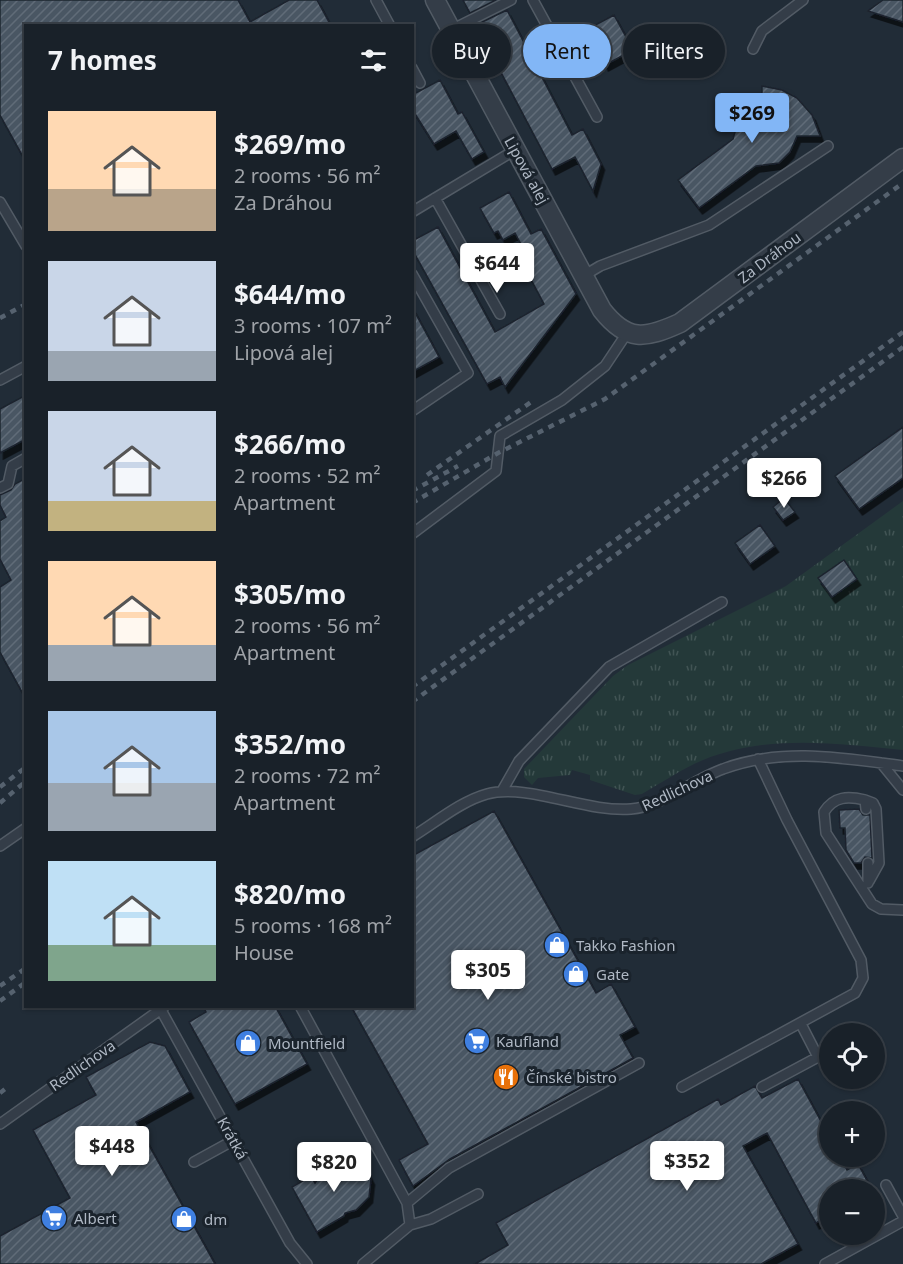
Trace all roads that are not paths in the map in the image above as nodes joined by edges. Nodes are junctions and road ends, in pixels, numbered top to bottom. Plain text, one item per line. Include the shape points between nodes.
1 (376, 0) edge
2 (435, 0) edge
3 (510, 0) edge
4 (533, 0) edge
5 (803, 0) edge
6 (389, 24) edge
7 (448, 24) edge
8 (463, 24) edge
9 (753, 50) dead end
10 (414, 72) edge
11 (477, 78) edge
12 (420, 83) dead end
13 (597, 117) dead end
14 (828, 147) dead end
15 (515, 150) junction
16 (903, 158) edge
17 (435, 198) junction
18 (0, 202) edge
19 (414, 211) edge
20 (24, 243) edge
21 (585, 275) junction
22 (414, 279) edge
23 (500, 314) dead end
24 (627, 333) junction
25 (24, 367) edge
26 (0, 380) edge
27 (414, 410) edge
28 (24, 459) edge
29 (0, 488) edge
30 (414, 532) edge
31 (722, 602) dead end
32 (758, 759) junction
33 (881, 763) junction
34 (903, 766) edge
35 (903, 790) edge
36 (502, 791) junction
37 (24, 829) edge
38 (414, 836) edge
39 (0, 846) edge
40 (868, 863) dead end
41 (869, 880) junction
42 (864, 893) junction
43 (903, 910) edge
44 (163, 1008) edge
45 (301, 1008) edge
46 (801, 1024) junction
47 (639, 1063) dead end
48 (682, 1087) dead end
49 (762, 1087) dead end
50 (0, 1125) edge
51 (234, 1140) junction
52 (194, 1162) dead end
53 (886, 1185) dead end
54 (478, 1194) dead end
55 (407, 1203) junction
56 (903, 1216) edge
57 (903, 1221) edge
58 (411, 1225) junction
59 (307, 1264) edge
60 (363, 1264) edge
61 (825, 1264) edge

1 - 6 lane
2 - 7 street, Lipová alej
3 - 8 lane
4 - 13 lane
5 - 9 lane via 762,31
10 - 12 lane
11 - 15 street, Lipová alej
14 - 21 lane via 709,225
15 - 17 lane
15 - 21 street, Lipová alej
16 - 24 street, Za Dráhou via 680,323 647,335
17 - 19 lane
17 - 23 lane
18 - 20 lane
21 - 24 street, Lipová alej via 602,310
22 - 27 lane via 468,373
24 - 30 lane via 605,366 562,400 500,436 496,471
25 - 26 lane
28 - 29 lane via 12,466 8,484
31 - 36 lane via 609,666 519,761
32 - 33 lane, Redlichova via 813,756
32 - 36 lane, Redlichova via 722,769 633,809
32 - 46 lane via 863,969 855,993
33 - 34 lane, Redlichova
33 - 35 lane
36 - 38 lane, Redlichova via 476,798
37 - 39 lane
40 - 41 lane
41 - 42 lane
41 - 42 lane via 879,863 876,809 873,803 849,797 836,800 824,812 826,833
42 - 43 lane via 876,907
44 - 50 lane, Redlichova
44 - 51 lane, Krátká
45 - 55 lane
46 - 48 lane
46 - 49 lane via 818,1057
47 - 55 lane via 449,1168
51 - 52 lane
51 - 59 lane, Krátká via 290,1243
53 - 56 lane
54 - 58 lane
55 - 58 lane
57 - 61 lane
58 - 60 lane

